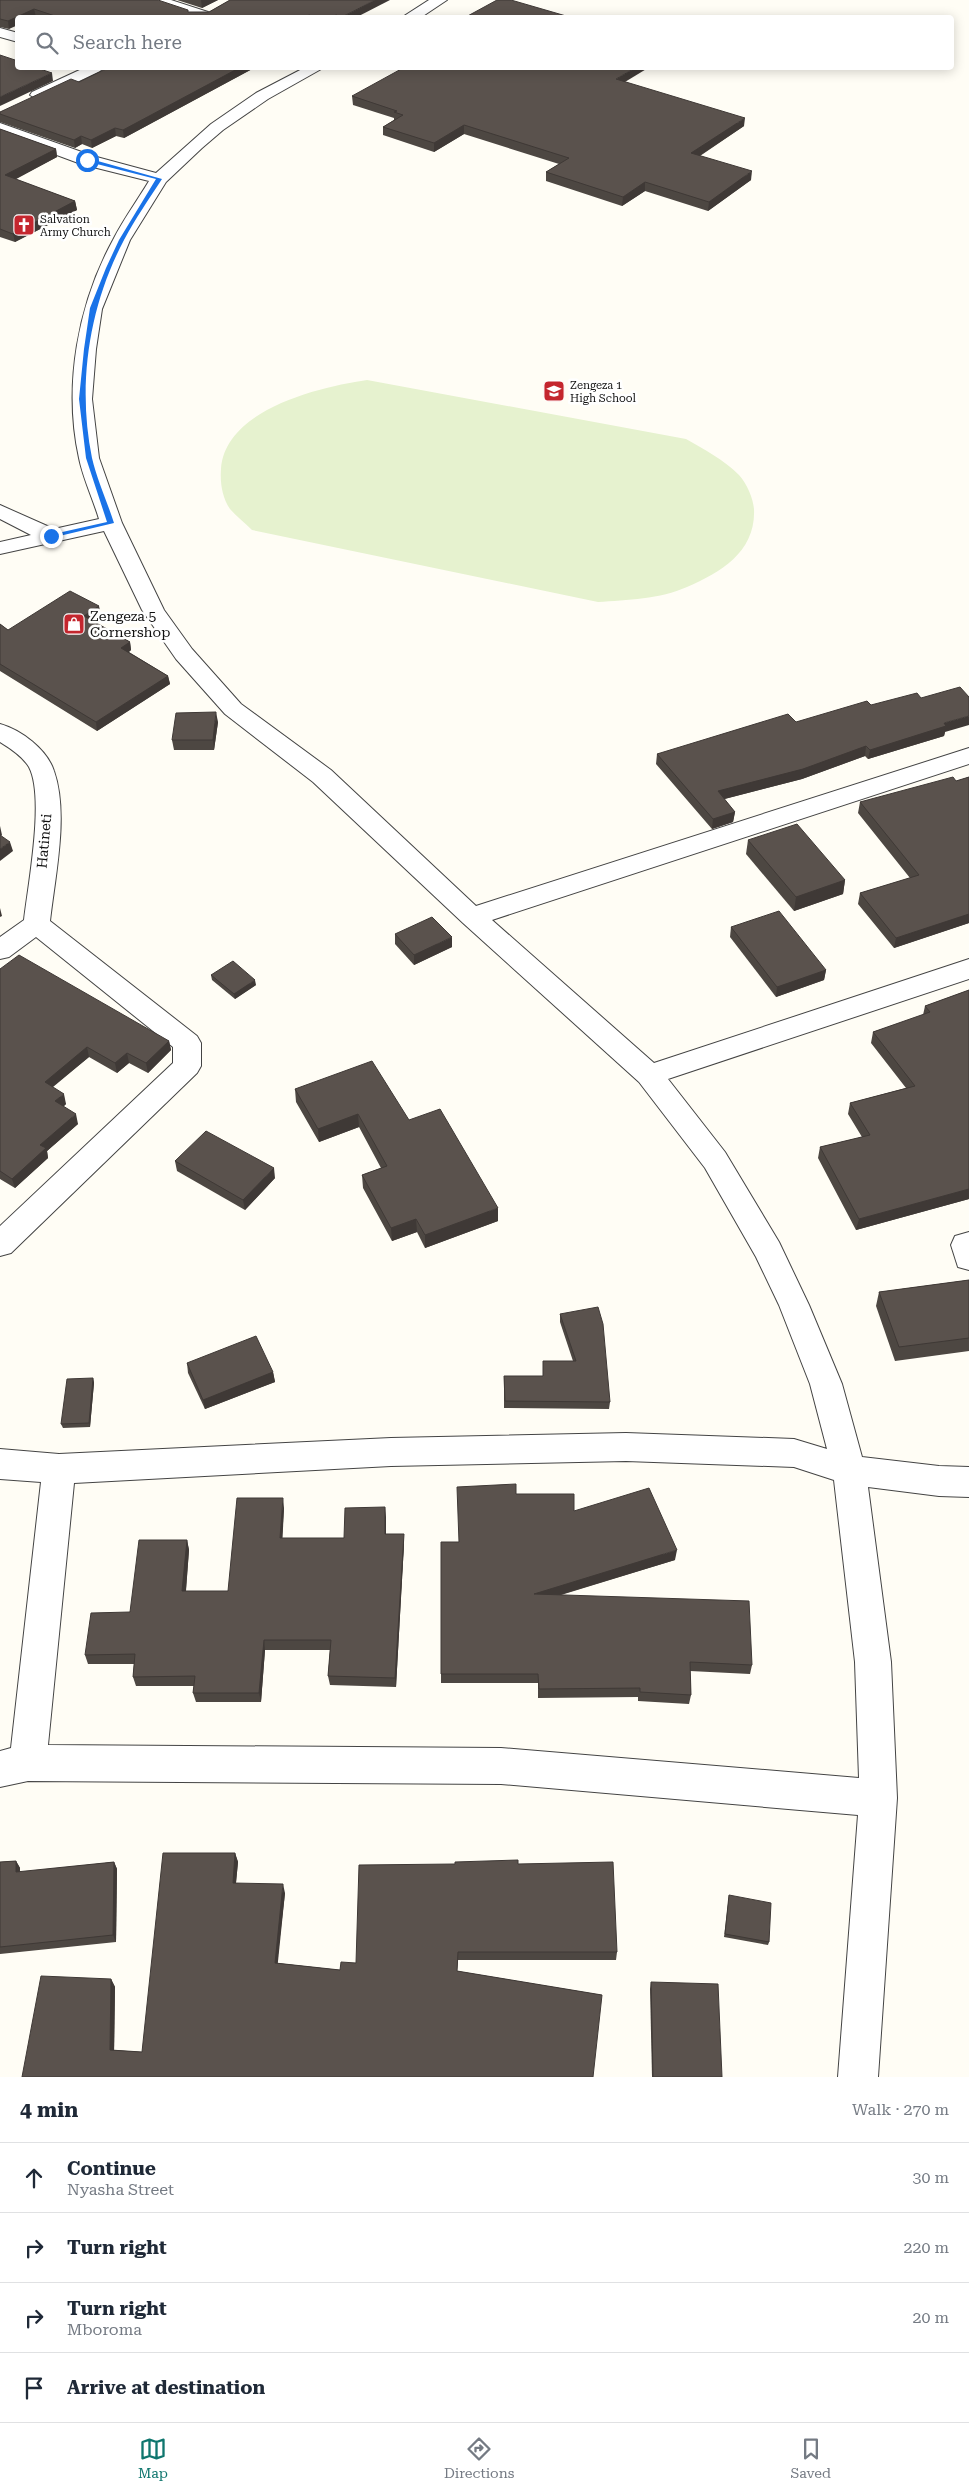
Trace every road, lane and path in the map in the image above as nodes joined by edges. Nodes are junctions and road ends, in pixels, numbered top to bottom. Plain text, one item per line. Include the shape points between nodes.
1 (156, 0) edge
2 (440, 0) edge
3 (218, 7) edge
4 (197, 15) edge
5 (202, 15) edge
6 (413, 15) edge
7 (0, 32) edge
8 (15, 37) edge
9 (91, 70) edge
10 (311, 70) edge
11 (26, 101) edge
12 (0, 128) edge
13 (159, 179) junction
14 (0, 511) edge
15 (110, 523) junction
16 (51, 536) junction
17 (0, 548) edge
18 (0, 732) edge
19 (969, 756) edge
20 (472, 917) junction
21 (37, 924) junction
22 (0, 950) edge
23 (969, 969) edge
24 (649, 1075) junction
25 (0, 1244) edge
26 (969, 1244) edge
27 (969, 1258) edge
28 (0, 1464) edge
29 (59, 1469) junction
30 (849, 1470) junction
31 (969, 1482) edge
32 (14, 1766) edge
33 (878, 1798) junction
34 (858, 2077) edge

1 - 4 street
2 - 6 street
3 - 5 street
7 - 8 street
9 - 11 street
10 - 13 street via 262,96 217,127
12 - 13 street via 87,160
13 - 15 street via 121,240 93,308 86,349 82,399 89,458
14 - 16 street
15 - 16 street
15 - 20 street via 154,610 184,654 233,709 322,776
16 - 17 street
18 - 21 street, Hatineti via 17,740 41,769 48,806
19 - 20 street
20 - 24 street
21 - 22 street
21 - 25 street via 187,1043 187,1066
23 - 24 street
24 - 30 street via 715,1160 768,1252 826,1384
26 - 27 street via 966,1245
28 - 29 street
29 - 30 street via 391,1452 626,1447 794,1453
29 - 32 street
30 - 31 street via 939,1482
30 - 33 street via 873,1662
32 - 33 street via 501,1766
33 - 34 street

